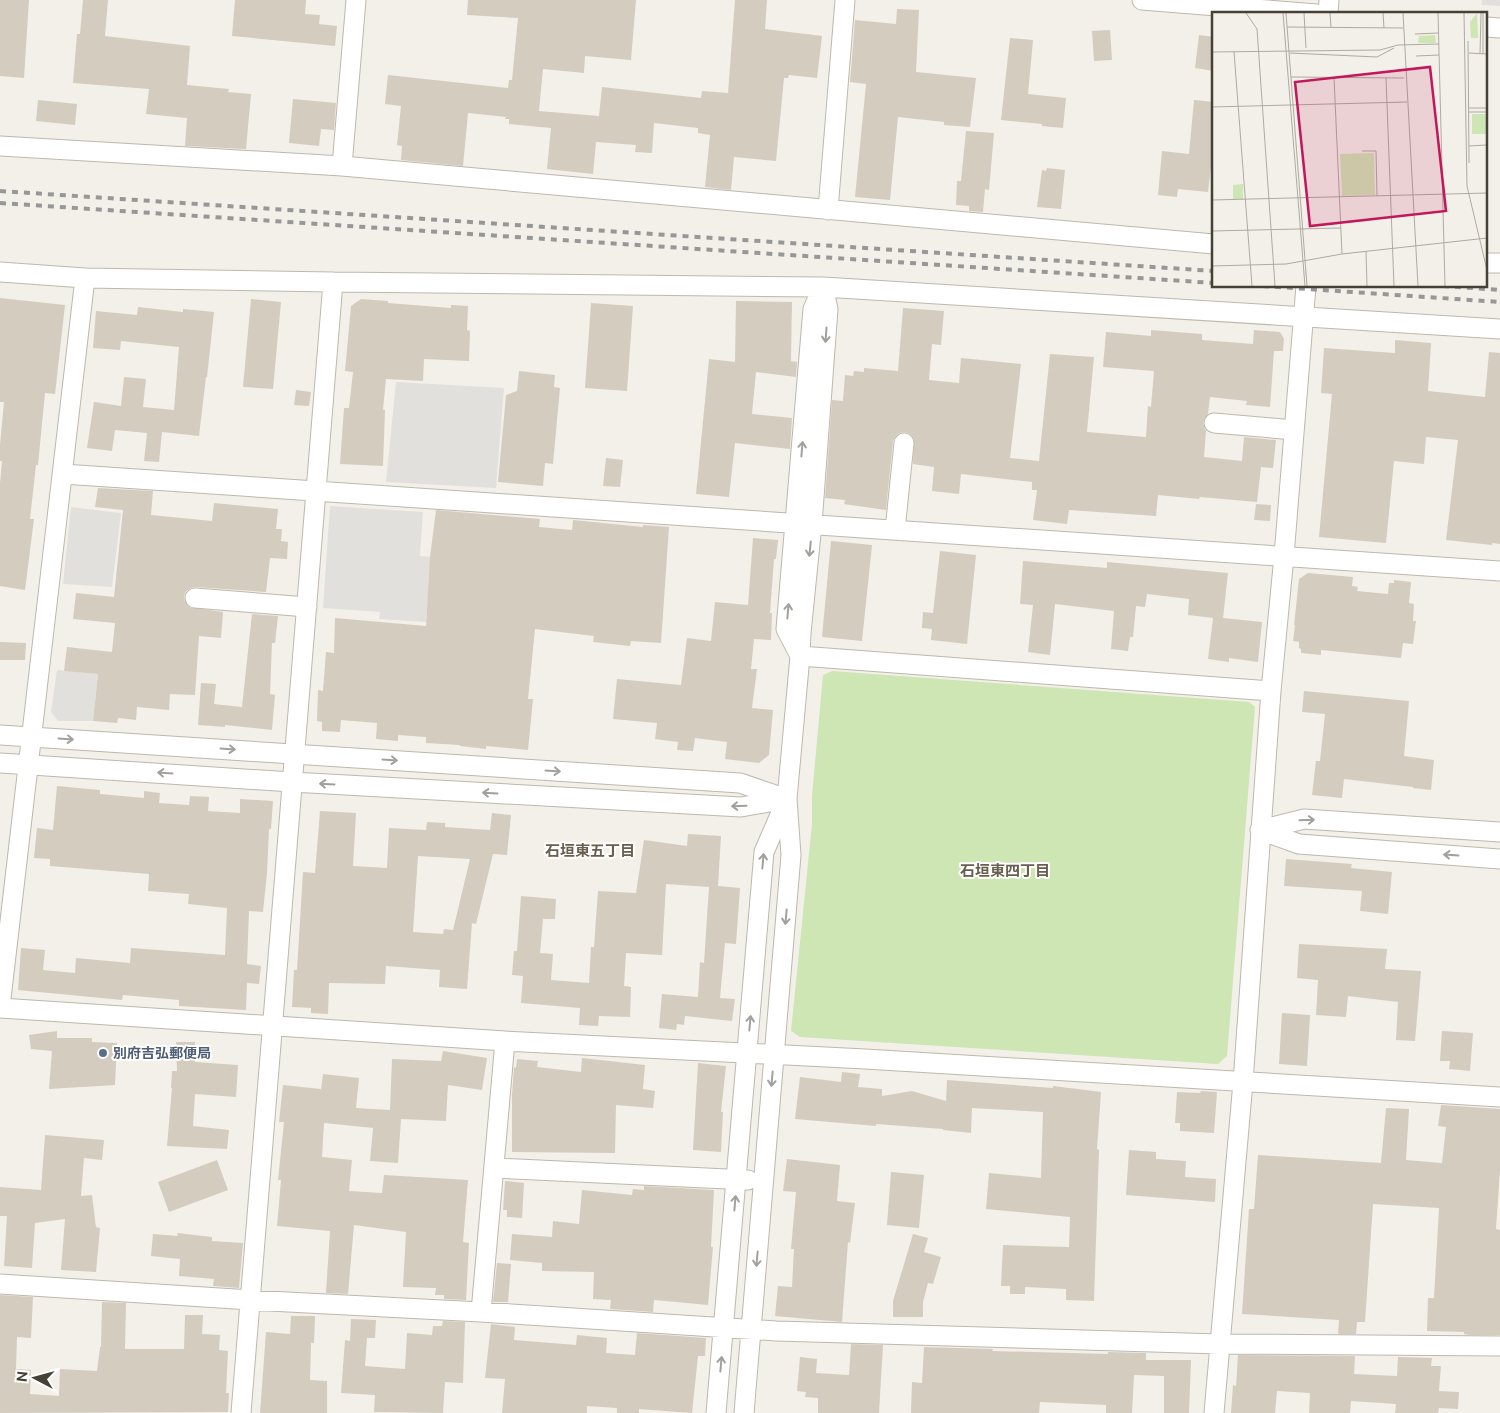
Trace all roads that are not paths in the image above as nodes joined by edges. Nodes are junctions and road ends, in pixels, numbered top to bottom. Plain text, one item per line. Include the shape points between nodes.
1 (356, 0) edge
2 (845, 0) edge
3 (1142, 0) edge
4 (1292, 12) edge
5 (0, 146) edge
6 (342, 166) junction
7 (828, 210) junction
8 (1212, 244) edge
9 (0, 272) edge
10 (84, 278) junction
11 (333, 282) junction
12 (823, 286) junction
13 (1306, 288) edge
14 (1303, 315) junction
15 (1500, 328) edge
16 (1214, 423) dead end
17 (1294, 430) junction
18 (904, 443) dead end
19 (63, 474) junction
20 (316, 492) junction
21 (804, 524) junction
22 (895, 530) junction
23 (1284, 556) junction
24 (1500, 571) edge
25 (195, 598) dead end
26 (307, 607) junction
27 (800, 656) junction
28 (1271, 691) junction
29 (0, 735) edge
30 (32, 737) junction
31 (295, 754) junction
32 (0, 763) edge
33 (29, 765) junction
34 (292, 782) junction
35 (787, 799) junction
36 (1260, 830) junction
37 (1500, 832) edge
38 (1500, 859) edge
39 (0, 1008) edge
40 (273, 1026) junction
41 (505, 1041) junction
42 (747, 1054) junction
43 (774, 1055) junction
44 (1243, 1082) junction
45 (1500, 1097) edge
46 (495, 1168) junction
47 (737, 1180) junction
48 (763, 1181) junction
49 (0, 1284) edge
50 (251, 1300) junction
51 (482, 1312) junction
52 (724, 1328) junction
53 (750, 1330) junction
54 (1220, 1344) junction
55 (1500, 1346) edge
56 (241, 1413) edge
57 (716, 1413) edge
58 (744, 1413) edge
59 (1214, 1413) edge

1 - 6 street
2 - 7 street
3 - 4 street
5 - 6 street
6 - 7 street
7 - 8 street
9 - 10 street
10 - 11 street
10 - 19 street
11 - 12 street
11 - 20 street
12 - 14 street
12 - 21 street via 828,310
13 - 14 street
14 - 15 street
14 - 17 street
16 - 17 street
17 - 23 street
18 - 22 street
19 - 20 street
19 - 30 street
20 - 21 street
20 - 26 street
21 - 22 street
21 - 27 street
22 - 23 street
23 - 24 street
23 - 28 street
25 - 26 street
26 - 31 street
27 - 28 street
27 - 35 street
28 - 36 street
29 - 30 street
30 -> 31 street
30 - 33 street
31 - 34 street
31 -> 35 street via 740,783
32 - 33 street
34 -> 33 street
33 - 39 street
35 -> 34 street via 741,808
34 - 40 street
42 -> 35 street via 764,852
35 -> 43 street via 791,855
36 -> 37 street via 1304,819
38 -> 36 street via 1299,844
36 - 44 street
39 - 40 street
40 - 41 street
40 - 50 street
41 - 42 street
41 - 46 street
42 - 43 street
42 - 47 street
43 - 44 street
43 -> 48 street
44 - 45 street
44 - 54 street
46 - 47 street
46 - 51 street
47 - 48 street
52 -> 47 street
48 -> 53 street
49 - 50 street
50 - 51 street
50 - 56 street
51 - 52 street
52 - 53 street
57 -> 52 street
53 - 54 street
53 - 58 street
54 - 55 street
54 - 59 street

